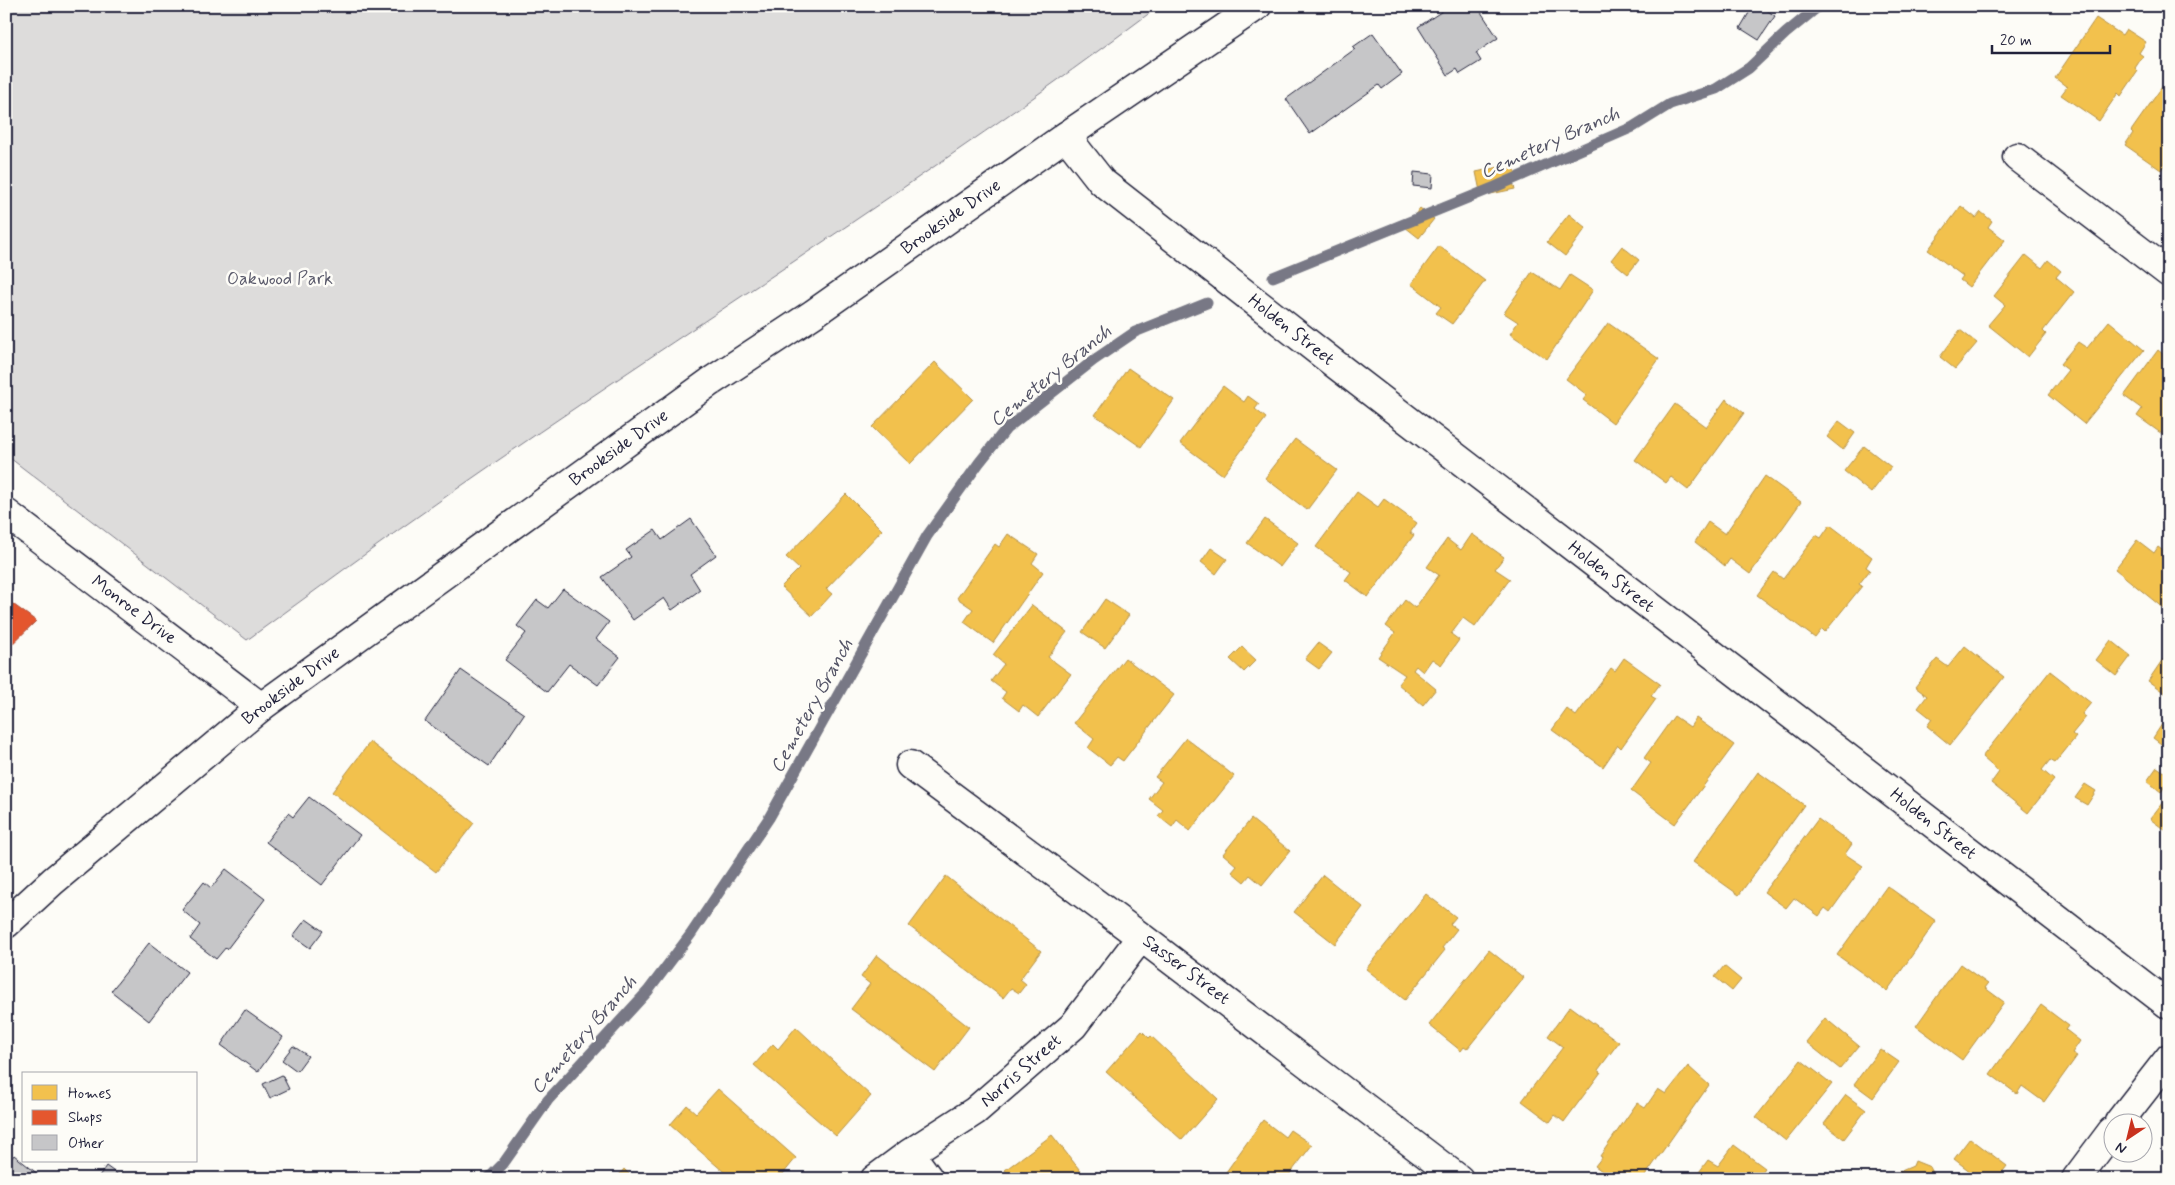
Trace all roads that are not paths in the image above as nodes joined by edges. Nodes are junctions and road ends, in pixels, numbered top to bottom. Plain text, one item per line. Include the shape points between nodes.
1 (1257, 6) edge
2 (1066, 136) junction
3 (2018, 157) dead end
4 (2169, 273) edge
5 (6, 513) edge
6 (261, 707) junction
7 (910, 765) dead end
8 (6, 924) edge
9 (1141, 936) junction
10 (2169, 1005) edge
11 (2169, 1058) edge
12 (2127, 1112) edge
13 (2102, 1144) edge
14 (910, 1153) junction
15 (875, 1179) edge
16 (929, 1179) edge
17 (1459, 1179) edge
18 (2076, 1179) edge

1 - 2 street, Brookside Drive
2 - 6 street, Brookside Drive via 813,314 710,382
2 - 10 street, Holden Street via 1102,182
3 - 4 street
5 - 6 street, Monroe Drive
6 - 8 street, Brookside Drive
7 - 9 street, Sasser Street
9 - 14 street, Norris Street via 1073,1026 975,1111
9 - 17 street, Sasser Street
11 - 12 street
13 - 18 street
14 - 15 street, Norris Street
14 - 16 street

